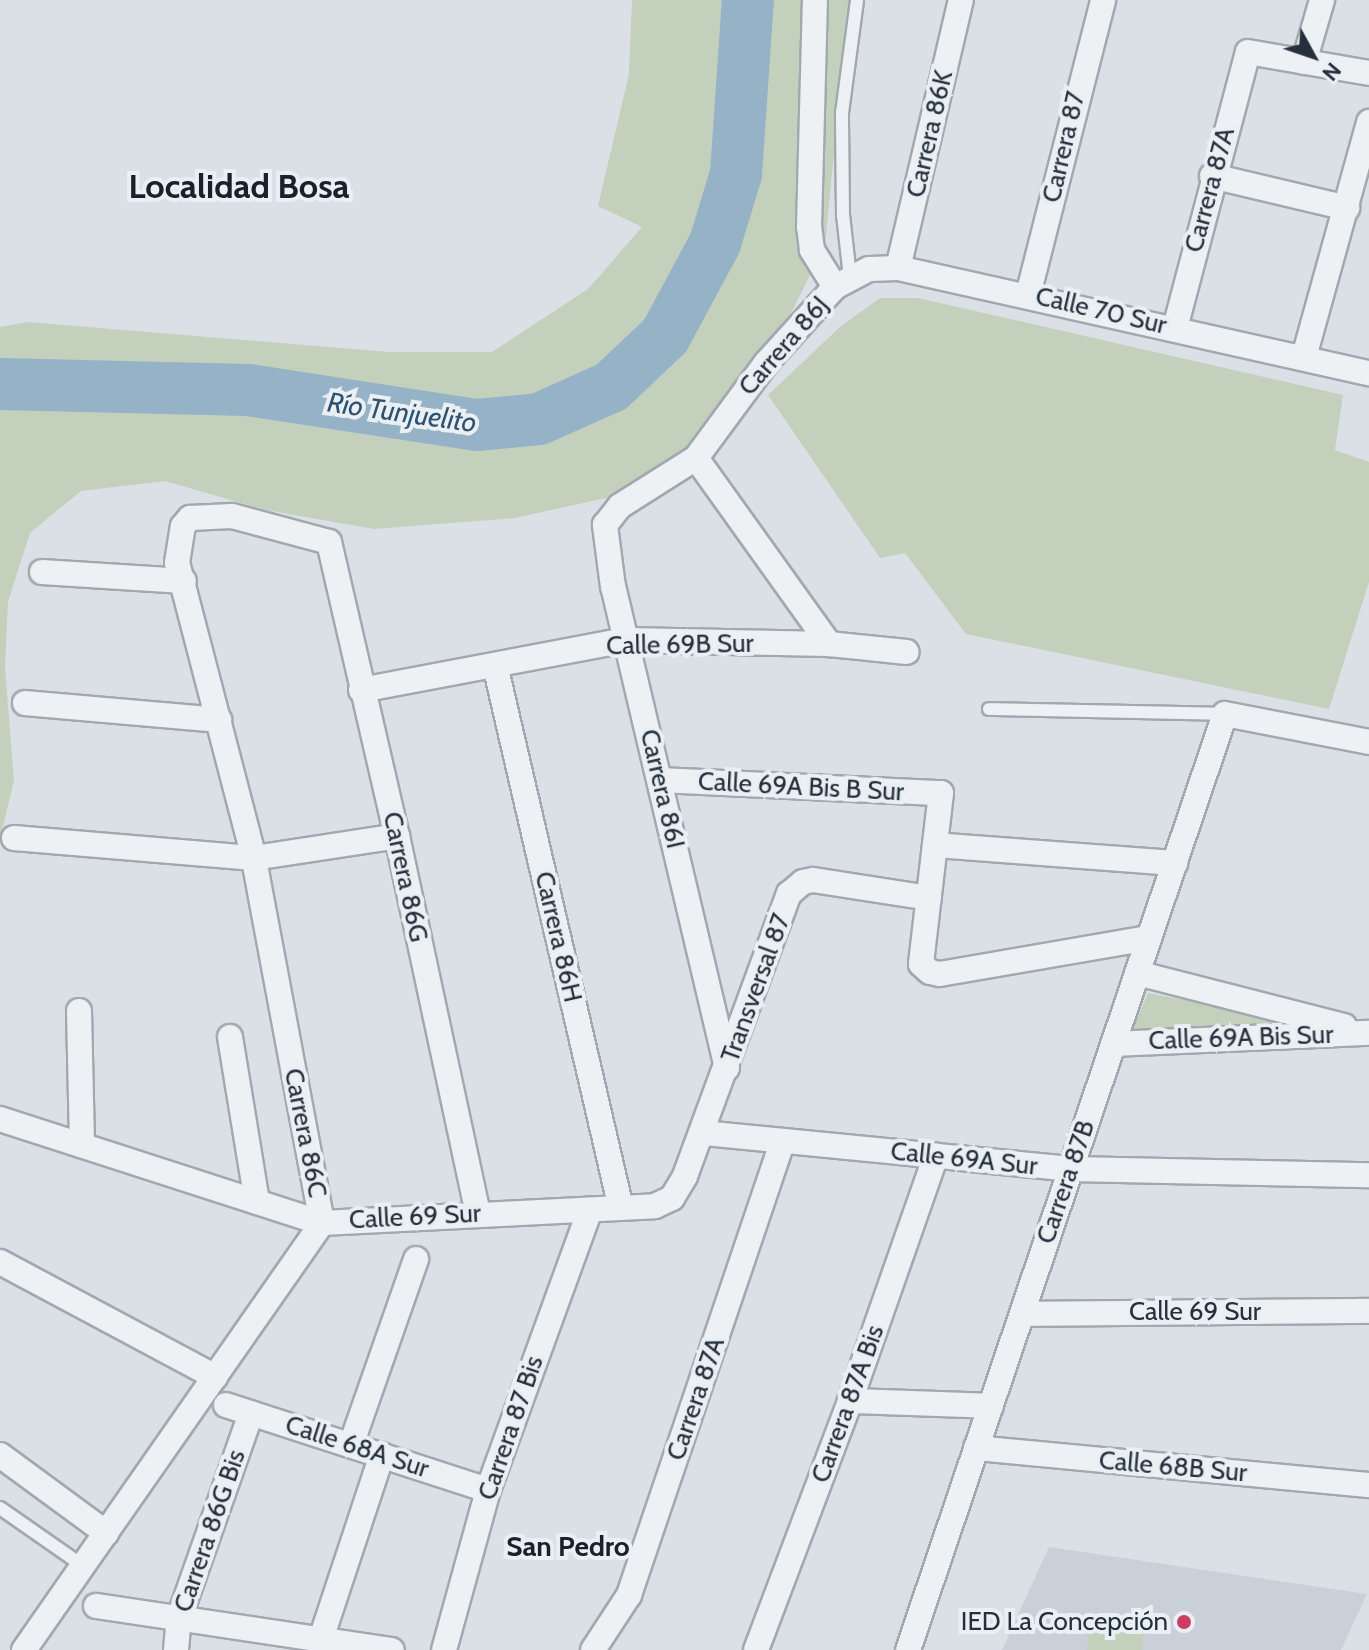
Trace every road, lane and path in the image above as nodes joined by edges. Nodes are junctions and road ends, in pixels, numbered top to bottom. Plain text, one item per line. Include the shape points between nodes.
1 (815, 0) edge
2 (857, 0) edge
3 (961, 0) edge
4 (1103, 0) edge
5 (1322, 0) edge
6 (1304, 62) junction
7 (1369, 73) edge
8 (1369, 122) edge
9 (1212, 176) junction
10 (1362, 179) edge
11 (1347, 208) junction
12 (898, 268) junction
13 (842, 282) junction
14 (1028, 295) junction
15 (1175, 328) junction
16 (1304, 357) junction
17 (1369, 373) edge
18 (696, 458) junction
19 (614, 513) joint
20 (329, 542) joint
21 (42, 572) dead end
22 (184, 581) junction
23 (626, 640) junction
24 (829, 644) junction
25 (907, 652) dead end
26 (495, 665) junction
27 (361, 690) junction
28 (25, 703) dead end
29 (989, 709) dead end
30 (1225, 714) junction
31 (219, 720) junction
32 (1369, 742) edge
33 (661, 780) junction
34 (397, 836) junction
35 (14, 838) dead end
36 (935, 845) junction
37 (254, 858) junction
38 (1175, 863) junction
39 (929, 898) junction
40 (1149, 938) junction
41 (1137, 973) junction
42 (79, 1011) dead end
43 (1369, 1032) edge
44 (230, 1037) dead end
45 (1113, 1044) junction
46 (727, 1068) junction
47 (0, 1119) edge
48 (704, 1133) junction
49 (783, 1141) junction
50 (82, 1145) junction
51 (936, 1156) junction
52 (1071, 1169) junction
53 (1369, 1175) edge
54 (257, 1202) junction
55 (655, 1206) joint
56 (621, 1208) junction
57 (590, 1210) junction
58 (478, 1213) junction
59 (322, 1223) junction
60 (416, 1259) dead end
61 (0, 1262) edge
62 (1369, 1311) edge
63 (1022, 1314) junction
64 (215, 1377) junction
65 (850, 1401) junction
66 (226, 1405) dead end
67 (991, 1406) junction
68 (251, 1413) junction
69 (351, 1445) junction
70 (976, 1448) junction
71 (0, 1455) edge
72 (382, 1455) junction
73 (1369, 1485) edge
74 (488, 1490) junction
75 (0, 1508) edge
76 (106, 1533) junction
77 (83, 1566) junction
78 (96, 1606) dead end
79 (179, 1618) junction
80 (310, 1642) edge
81 (24, 1650) edge
82 (176, 1650) edge
83 (392, 1650) edge
84 (444, 1650) edge
85 (593, 1650) edge
86 (756, 1650) edge
87 (908, 1650) edge

1 - 13 street, Carrera 86J via 809,227 812,250
2 - 13 lane via 842,113
3 - 12 street, Carrera 86K
4 - 14 street, Carrera 87
5 - 6 street
6 - 7 street
6 - 9 street, Carrera 87A via 1248,52
8 - 10 street
9 - 11 street
9 - 15 street, Carrera 87A
10 - 11 street
11 - 16 street
12 - 13 street, Calle 70 Sur via 869,269
12 - 14 street, Calle 70 Sur
13 - 18 street, Carrera 86J via 766,363
14 - 15 street, Calle 70 Sur
15 - 16 street, Calle 70 Sur
16 - 17 street, Calle 70 Sur
18 - 19 street, Carrera 86J
18 - 24 street
19 - 23 street, Carrera 86I via 605,525 604,540
20 - 22 street, Carrera 86C via 232,516 190,518 178,546
20 - 27 street, Carrera 86G
21 - 22 street
22 - 31 street, Carrera 86C
23 - 24 street, Calle 69B Sur
23 - 26 street, Calle 69B Sur
23 - 33 street, Carrera 86I
24 - 25 street, Calle 69B Sur
26 - 27 street, Calle 69B Sur
26 - 56 street, Carrera 86H
27 - 34 street, Carrera 86G
28 - 31 street
29 - 30 lane
30 - 32 street
30 - 38 street, Carrera 87B
31 - 37 street, Carrera 86C
33 - 36 street, Calle 69A Bis B Sur via 941,793
33 - 46 street, Carrera 86I
34 - 37 street
34 - 58 street, Carrera 86G
35 - 37 street
36 - 38 street
36 - 39 street
37 - 59 street, Carrera 86C
38 - 40 street, Carrera 87B
39 - 40 street via 921,964 940,974
39 - 46 street, Transversal 87 via 803,882 789,894
40 - 41 street, Carrera 87B
41 - 43 street, Calle 69A Bis Sur
41 - 45 street, Carrera 87B
42 - 50 street
43 - 45 street, Calle 69A Bis Sur
44 - 54 street
45 - 52 street, Carrera 87B
46 - 48 street, Transversal 87
47 - 50 street, Calle 69 Sur
48 - 49 street, Calle 69A Sur
48 - 55 street, Transversal 87 via 672,1198
49 - 51 street, Calle 69A Sur
49 - 85 street, Carrera 87A via 629,1595
50 - 54 street, Calle 69 Sur
51 - 52 street, Calle 69A Sur
51 - 65 street, Carrera 87A Bis
52 - 53 street, Calle 69A Sur
52 - 63 street, Carrera 87B
54 - 59 street, Calle 69 Sur
55 - 56 street, Calle 69 Sur
56 - 57 street, Calle 69 Sur
57 - 58 street, Calle 69 Sur
57 - 74 street, Carrera 87 Bis
58 - 59 street, Calle 69 Sur
59 - 64 street, Carrera 86C
60 - 69 street
61 - 64 street
62 - 63 street, Calle 69 Sur
63 - 67 street, Carrera 87B
64 - 76 street, Carrera 86C
65 - 67 street
65 - 86 street, Carrera 87A Bis
66 - 68 street, Calle 68A Sur
67 - 70 street, Carrera 87B
68 - 69 street, Calle 68A Sur
68 - 79 street, Carrera 86G Bis
69 - 72 street, Calle 68A Sur
70 - 73 street, Calle 68B Sur
70 - 87 street, Carrera 87B
71 - 76 street
72 - 74 street, Calle 68A Sur
72 - 80 street
74 - 84 street, Carrera 87 Bis
75 - 77 lane
76 - 77 street, Carrera 86C
77 - 81 street, Carrera 86C
78 - 79 street
79 - 80 street
79 - 82 street, Carrera 86G Bis
80 - 83 street

